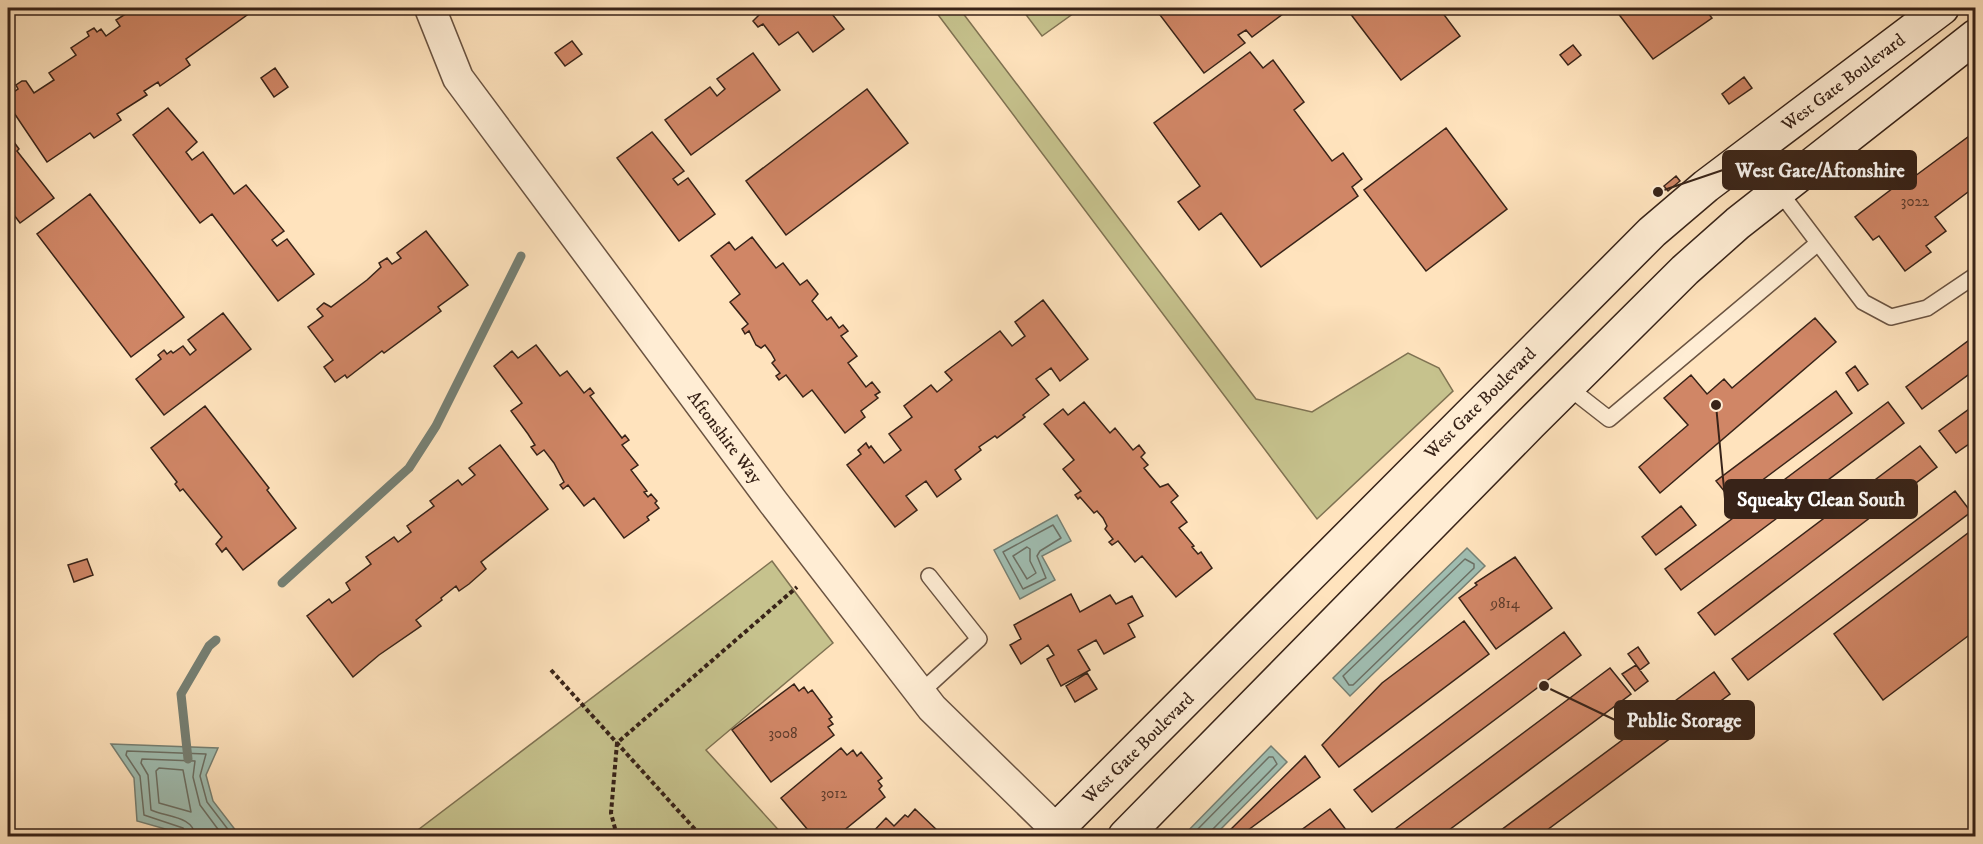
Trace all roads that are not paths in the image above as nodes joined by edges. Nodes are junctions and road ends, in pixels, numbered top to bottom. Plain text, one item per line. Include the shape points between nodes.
1 (430, 8) edge
2 (1942, 8) edge
3 (1976, 36) edge
4 (1779, 191) junction
5 (1818, 243) junction
6 (1976, 275) edge
7 (1568, 387) junction
8 (1492, 391) junction
9 (1530, 424) junction
10 (929, 576) dead end
11 (920, 693) junction
12 (1056, 835) edge
13 (1125, 837) edge

1 - 11 street, Aftonshire Way via 458,78
2 - 8 main road, West Gate Boulevard via 1706,186 1652,232
3 - 4 main road
4 - 5 lane
4 - 7 main road via 1685,270
5 - 6 lane via 1863,302 1891,317 1927,308
5 - 7 lane via 1609,419
7 - 9 main road
8 - 9 main road
8 - 12 main road, West Gate Boulevard
9 - 13 main road
10 - 11 lane via 979,639
11 - 12 street, Aftonshire Way

